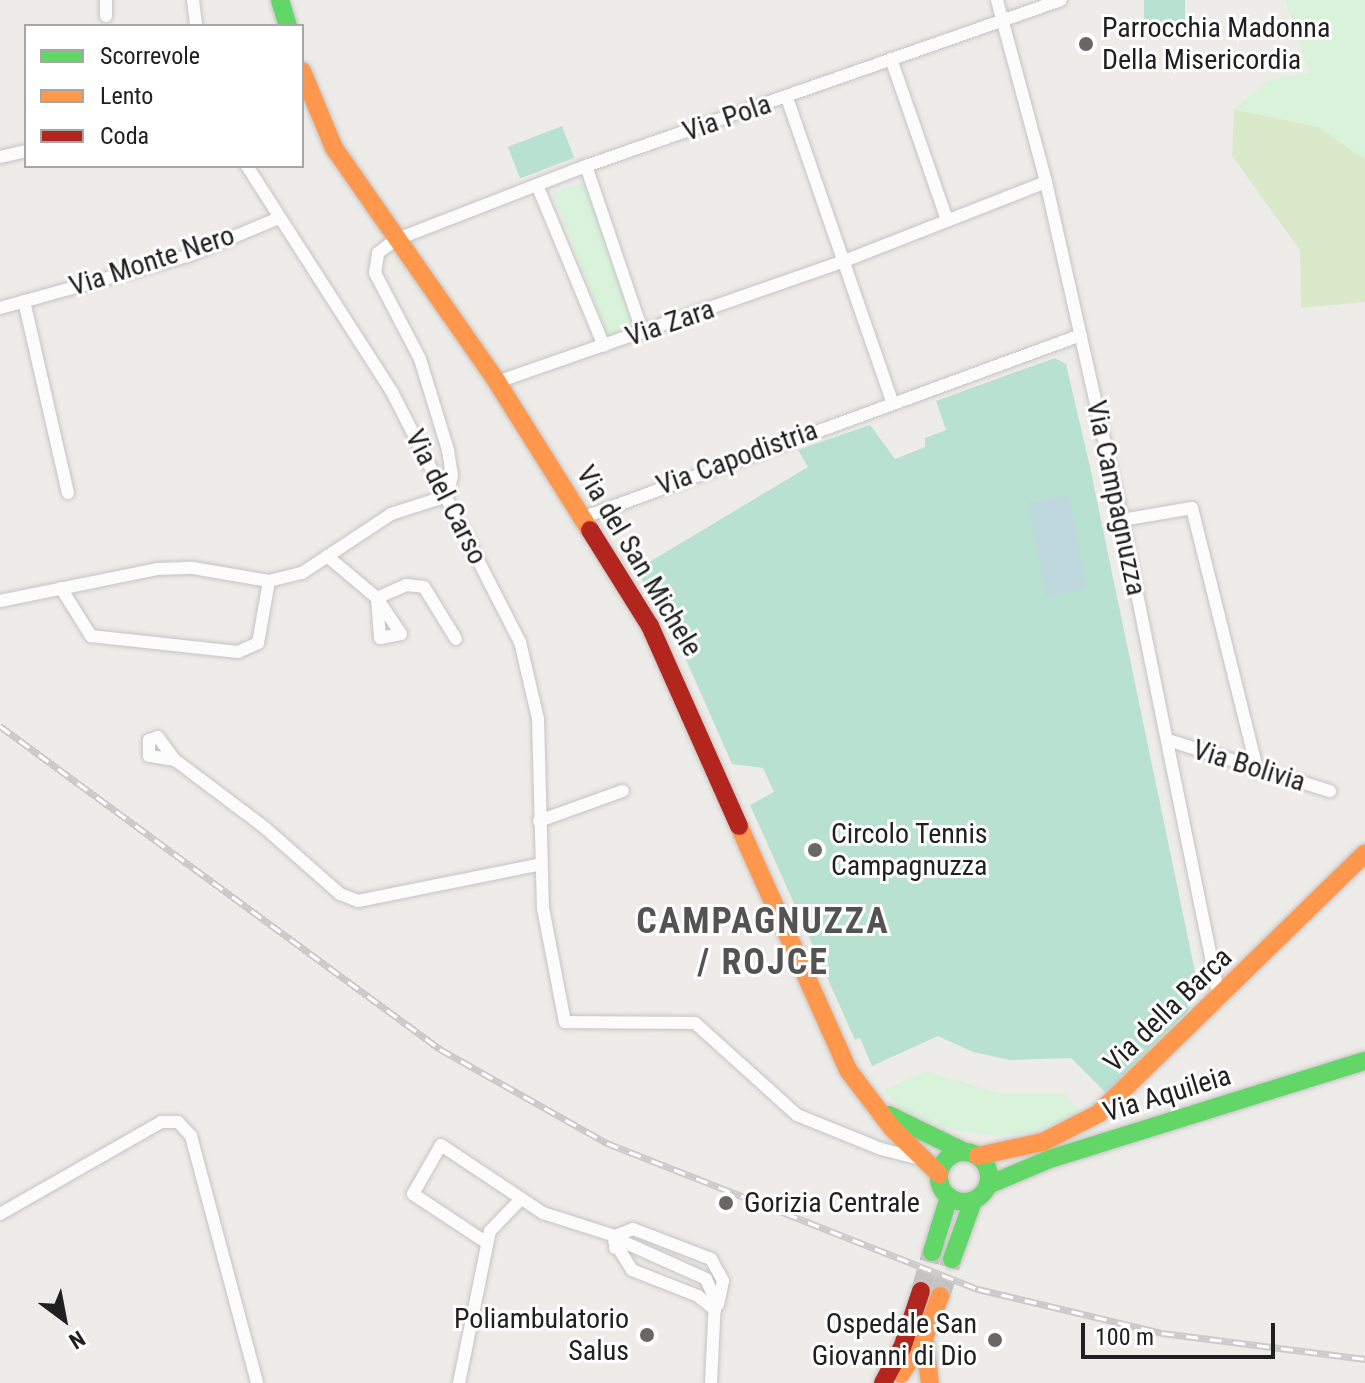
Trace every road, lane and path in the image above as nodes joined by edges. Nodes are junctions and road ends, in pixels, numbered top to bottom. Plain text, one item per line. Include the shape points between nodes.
1 (106, 0) edge
2 (193, 0) edge
3 (280, 0) edge
4 (997, 0) edge
5 (1061, 0) edge
6 (106, 16) dead end
7 (1002, 18) junction
8 (196, 24) edge
9 (287, 24) edge
10 (891, 59) junction
11 (304, 76) edge
12 (787, 98) junction
13 (24, 151) edge
14 (0, 157) edge
15 (586, 166) junction
16 (248, 168) edge
17 (1046, 182) junction
18 (537, 185) junction
19 (279, 218) junction
20 (947, 220) junction
21 (395, 240) junction
22 (842, 262) junction
23 (24, 301) junction
24 (0, 308) edge
25 (643, 333) junction
26 (1081, 335) junction
27 (604, 346) junction
28 (497, 382) junction
29 (892, 402) junction
30 (68, 493) dead end
31 (447, 496) junction
32 (582, 518) junction
33 (1122, 520) junction
34 (327, 556) junction
35 (269, 581) junction
36 (61, 588) junction
37 (0, 601) edge
38 (456, 639) dead end
39 (1168, 740) junction
40 (175, 760) dead end
41 (1258, 772) junction
42 (623, 791) dead end
43 (1330, 791) dead end
44 (539, 818) junction
45 (1365, 853) edge
46 (541, 864) junction
47 (1220, 1000) junction
48 (1365, 1061) edge
49 (876, 1108) junction
50 (971, 1154) junction
51 (921, 1159) junction
52 (939, 1174) junction
53 (988, 1185) junction
54 (949, 1197) junction
55 (520, 1200) junction
56 (973, 1201) junction
57 (0, 1214) edge
58 (615, 1242) junction
59 (487, 1243) junction
60 (932, 1252) tunnel mouth
61 (952, 1259) tunnel mouth
62 (921, 1291) tunnel mouth
63 (940, 1296) tunnel mouth
64 (715, 1310) junction
65 (924, 1338) junction
66 (257, 1383) edge
67 (459, 1383) edge
68 (711, 1383) edge
69 (883, 1383) edge
70 (896, 1383) edge
71 (930, 1383) edge

1 - 6 street
2 - 8 street
3 - 9 main road
4 - 7 street, Via Campagnuzza
5 - 7 street, Via Pola
7 - 10 street, Via Pola
7 - 17 street, Via Campagnuzza
10 - 12 street, Via Pola
10 - 20 street
11 - 21 main road, Via del San Michele via 334,148
12 - 15 street, Via Pola
12 - 22 street
13 - 14 street
15 - 18 street, Via Pola
15 - 25 street
16 - 19 street, Via del Carso
17 - 20 street, Via Zara
17 - 26 street, Via Campagnuzza
18 - 21 street, Via Pola
18 - 27 street
19 - 23 street, Via Monte Nero via 188,256
19 - 31 street, Via del Carso via 392,392
20 - 22 street, Via Zara
21 - 28 main road, Via del San Michele
21 - 31 street via 378,253 375,273 420,359 448,450 452,476
22 - 25 street, Via Zara
22 - 29 street
23 - 24 street, Via Monte Nero
23 - 30 street
25 - 27 street, Via Zara
26 - 29 street, Via Capodistria
26 - 33 street, Via Campagnuzza
27 - 28 street, Via Zara
28 - 32 main road, Via del San Michele
29 - 32 street, Via Capodistria
31 - 34 street via 391,514
31 - 44 street, Via del Carso via 520,642 538,719
32 - 49 main road, Via del San Michele via 678,681 848,1070
33 - 39 street, Via Campagnuzza
33 - 41 street via 1192,508
34 - 35 street via 302,573
34 - 38 street via 377,598 406,585 424,587
35 - 36 street via 181,568
35 - 36 street via 258,643 238,652 91,636
36 - 37 street
39 - 41 street, Via Bolivia
39 - 47 street, Via Campagnuzza
40 - 46 street via 264,827 340,894 358,901
41 - 43 street, Via Bolivia
42 - 44 street
44 - 46 street, Via del Carso
45 - 47 main road, Via della Barca
46 - 51 street, Via del Carso via 543,908 565,1022 695,1023 797,1115
47 - 50 main road, Via della Barca via 1098,1114 1043,1142
48 - 53 main road, Via Aquileia via 1050,1159
49 - 50 main road, Via del San Michele
49 - 51 main road, Via del San Michele
50 - 52 main road via 947,1158
50 - 53 main road via 988,1168
51 - 52 main road, Via del San Michele
52 - 54 main road
53 - 56 main road
54 - 56 main road
54 - 60 main road
55 - 58 street
55 - 59 street via 502,1213
55 - 59 street via 441,1145 413,1194
56 - 61 main road
57 - 66 street via 161,1122 178,1122 191,1136
58 - 64 street via 632,1270 698,1296
58 - 64 street via 696,1271 710,1284
59 - 67 street
62 - 69 main road via 902,1348
63 - 65 main road
64 - 68 street
65 - 70 main road
65 - 71 main road

